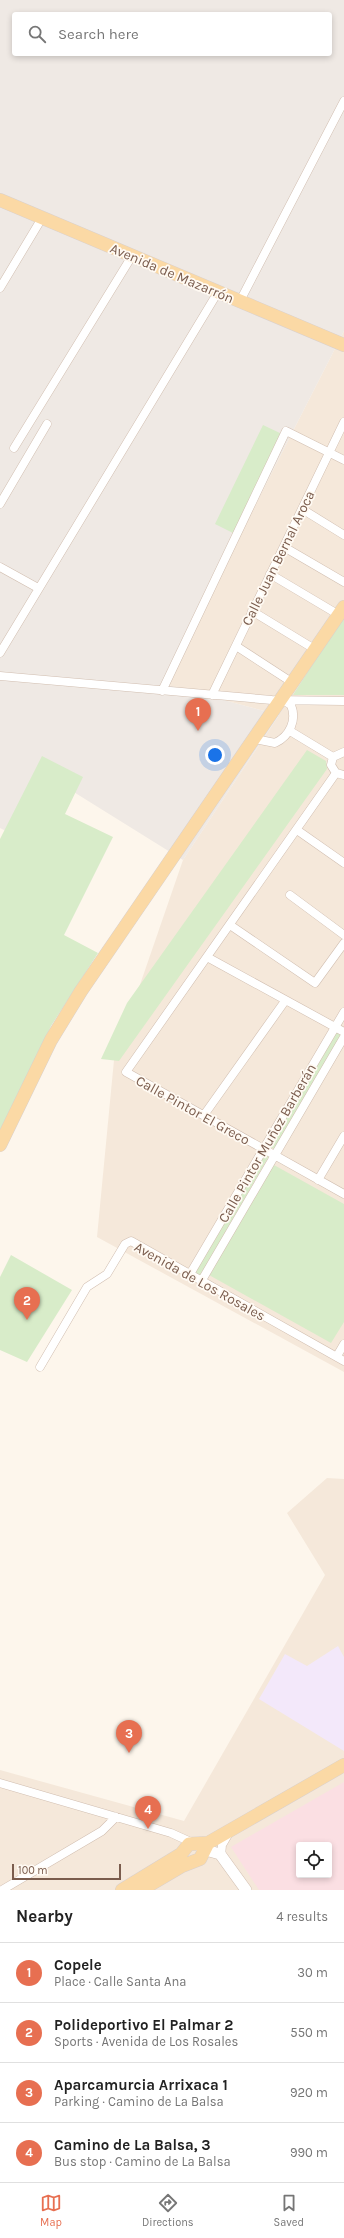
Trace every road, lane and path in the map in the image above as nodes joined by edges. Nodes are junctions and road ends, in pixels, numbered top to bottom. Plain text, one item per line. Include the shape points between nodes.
1 (344, 101) edge
2 (0, 200) edge
3 (42, 218) junction
4 (132, 256) junction
5 (0, 288) edge
6 (218, 292) junction
7 (240, 301) junction
8 (344, 345) edge
9 (344, 422) edge
10 (47, 424) dead end
11 (14, 448) dead end
12 (330, 452) junction
13 (344, 460) edge
14 (0, 504) edge
15 (302, 509) junction
16 (344, 535) edge
17 (284, 547) junction
18 (0, 567) edge
19 (270, 574) junction
20 (344, 582) edge
21 (38, 588) junction
22 (252, 611) junction
23 (341, 611) edge
24 (236, 646) junction
25 (316, 650) junction
26 (0, 653) edge
27 (0, 676) edge
28 (293, 683) junction
29 (162, 691) junction
30 (212, 695) junction
31 (282, 700) junction
32 (300, 701) junction
33 (344, 701) edge
34 (293, 710) junction
35 (264, 726) junction
36 (290, 731) junction
37 (255, 740) junction
38 (268, 743) junction
39 (344, 752) edge
40 (333, 756) junction
41 (340, 774) edge
42 (297, 830) junction
43 (344, 863) edge
44 (290, 895) dead end
45 (230, 925) junction
46 (344, 935) edge
47 (344, 943) edge
48 (207, 957) junction
49 (285, 1001) junction
50 (344, 1012) edge
51 (335, 1027) junction
52 (344, 1032) edge
53 (344, 1037) edge
54 (204, 1115) junction
55 (344, 1136) edge
56 (0, 1145) edge
57 (263, 1149) junction
58 (275, 1155) junction
59 (318, 1180) junction
60 (344, 1194) edge
61 (190, 1274) junction
62 (202, 1280) junction
63 (344, 1344) edge
64 (340, 1358) edge
65 (40, 1367) dead end
66 (344, 1765) edge
67 (0, 1783) edge
68 (116, 1817) junction
69 (232, 1830) junction
70 (200, 1850) junction
71 (2, 1890) edge
72 (122, 1890) edge
73 (141, 1890) edge
74 (246, 1890) edge

1 - 7 street
2 - 3 main road, Avenida de Mazarrón
3 - 4 main road, Avenida de Mazarrón
3 - 5 street
4 - 6 main road, Avenida de Mazarrón
4 - 11 street
6 - 7 main road, Avenida de Mazarrón
6 - 21 street
7 - 8 main road, Avenida de Mazarrón
9 - 12 street, Calle Juan Bernal Aroca
10 - 14 street
12 - 13 street
12 - 15 street, Calle Juan Bernal Aroca
12 - 29 street via 286,431
15 - 16 street
15 - 17 street, Calle Juan Bernal Aroca
17 - 19 street, Calle Juan Bernal Aroca
17 - 20 street
18 - 21 street
19 - 22 street, Calle Juan Bernal Aroca
19 - 23 street
21 - 26 street
22 - 24 street, Calle Juan Bernal Aroca
22 - 25 street
23 - 25 main road
24 - 28 street
24 - 30 street, Calle Juan Bernal Aroca
25 - 28 main road
27 - 29 street
28 - 31 main road
29 - 30 street
30 - 31 street
31 - 32 street
31 - 34 street via 291,705
31 - 35 main road
32 - 33 street
32 - 34 street
34 - 36 street
35 - 37 main road
35 - 38 street
36 - 38 street via 282,740
36 - 40 street
37 - 38 street
37 - 56 main road via 62,1020
39 - 40 street
40 - 41 street via 331,765
41 - 42 street
42 - 43 street
42 - 45 street
44 - 46 street
45 - 47 street via 315,984
45 - 48 street
48 - 49 street
48 - 54 street, Calle Pintor El Greco via 126,1072
49 - 51 street
49 - 54 street
50 - 51 street, Calle Pintor Muñoz Barberán
51 - 52 street
51 - 57 street, Calle Pintor Muñoz Barberán
53 - 58 street, Calle Pintor Muñoz Barberán
54 - 57 street, Calle Pintor El Greco
55 - 59 street
57 - 58 street, Calle Pintor El Greco
57 - 61 street, Calle Pintor Muñoz Barberán
58 - 59 street, Calle Pintor El Greco
58 - 62 street, Calle Pintor Muñoz Barberán
59 - 60 street, Calle Pintor El Greco
61 - 62 street, Avenida de Los Rosales
61 - 65 street, Avenida de Los Rosales via 131,1242 125,1244 107,1274 87,1287
62 - 64 street, Avenida de Los Rosales
63 - 64 street
66 - 69 main road
67 - 68 street
68 - 70 street via 171,1833
68 - 71 street via 102,1831
69 - 70 main road
69 - 70 street via 223,1843
70 - 72 main road
70 - 73 main road via 182,1866
70 - 74 street

